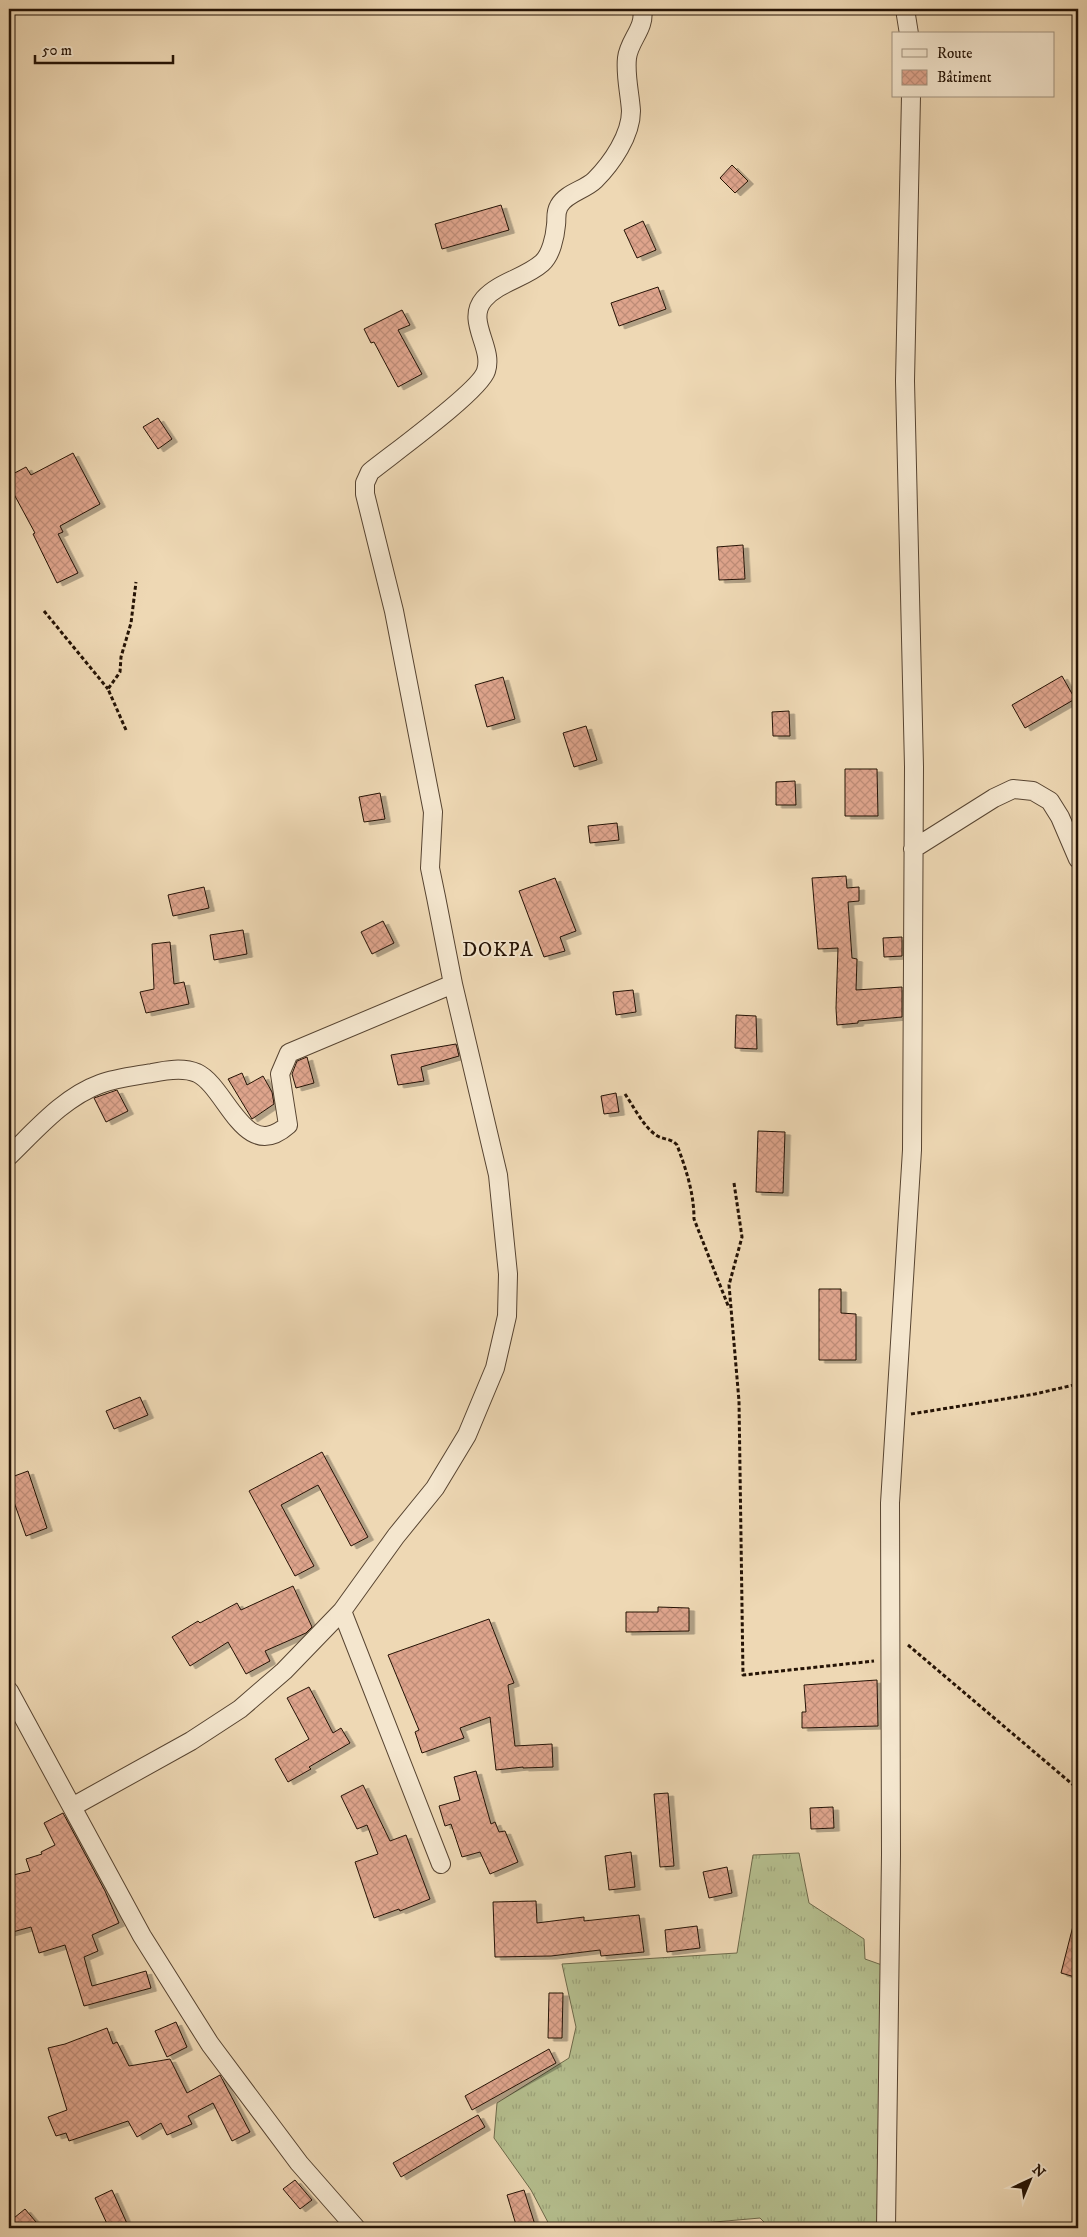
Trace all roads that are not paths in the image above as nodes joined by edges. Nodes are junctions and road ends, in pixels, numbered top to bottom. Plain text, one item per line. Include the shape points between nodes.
1 (642, 9) edge
2 (905, 9) edge
3 (909, 32) edge
4 (911, 98) edge
5 (913, 849) junction
6 (1078, 860) edge
7 (453, 984) junction
8 (9, 1156) edge
9 (342, 1611) junction
10 (9, 1690) edge
11 (72, 1807) junction
12 (441, 1864) dead end
13 (356, 2228) edge
14 (886, 2228) edge

1 - 7 street via 642,22 626,59 630,124 618,148 594,181 559,205 550,249 543,262 491,292 478,308 476,319 488,358 486,372 479,383 370,472 365,483 394,611 432,812 430,868
2 - 3 street
4 - 5 street via 905,381
5 - 6 street via 1013,789 1033,791 1050,801
5 - 14 street via 912,1150 890,1503 891,1855
7 - 8 street via 289,1053 280,1074 288,1125 280,1132 264,1135 248,1131 233,1116 209,1081 196,1073 174,1069 100,1084 75,1096
7 - 9 street via 498,1174 508,1274 507,1316 495,1368 467,1435 435,1488
9 - 11 street via 284,1671 240,1708 159,1760
9 - 12 street
10 - 11 street
11 - 13 street via 142,1936 210,2044 299,2163

